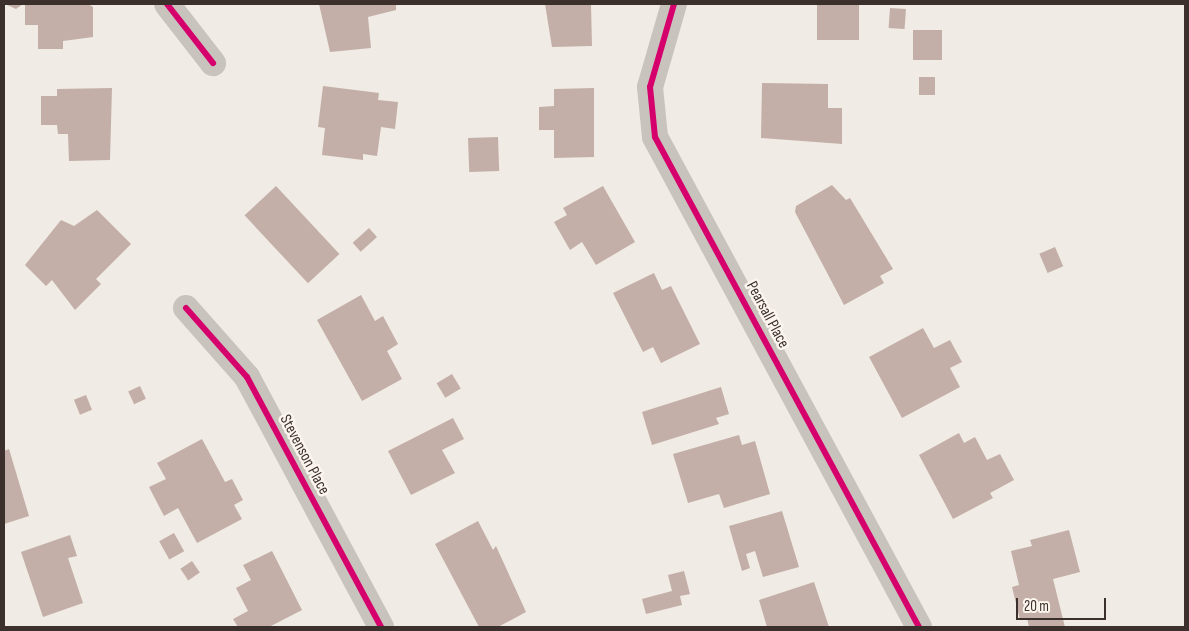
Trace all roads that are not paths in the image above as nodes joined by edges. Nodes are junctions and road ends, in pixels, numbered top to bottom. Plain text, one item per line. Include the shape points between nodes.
1 (167, 4) edge
2 (674, 4) edge
3 (213, 63) dead end
4 (186, 308) dead end
5 (381, 627) edge
6 (919, 627) edge

1 - 3 street
2 - 6 street, Pearsall Place via 650,87 655,137
4 - 5 street, Stevenson Place via 247,378

